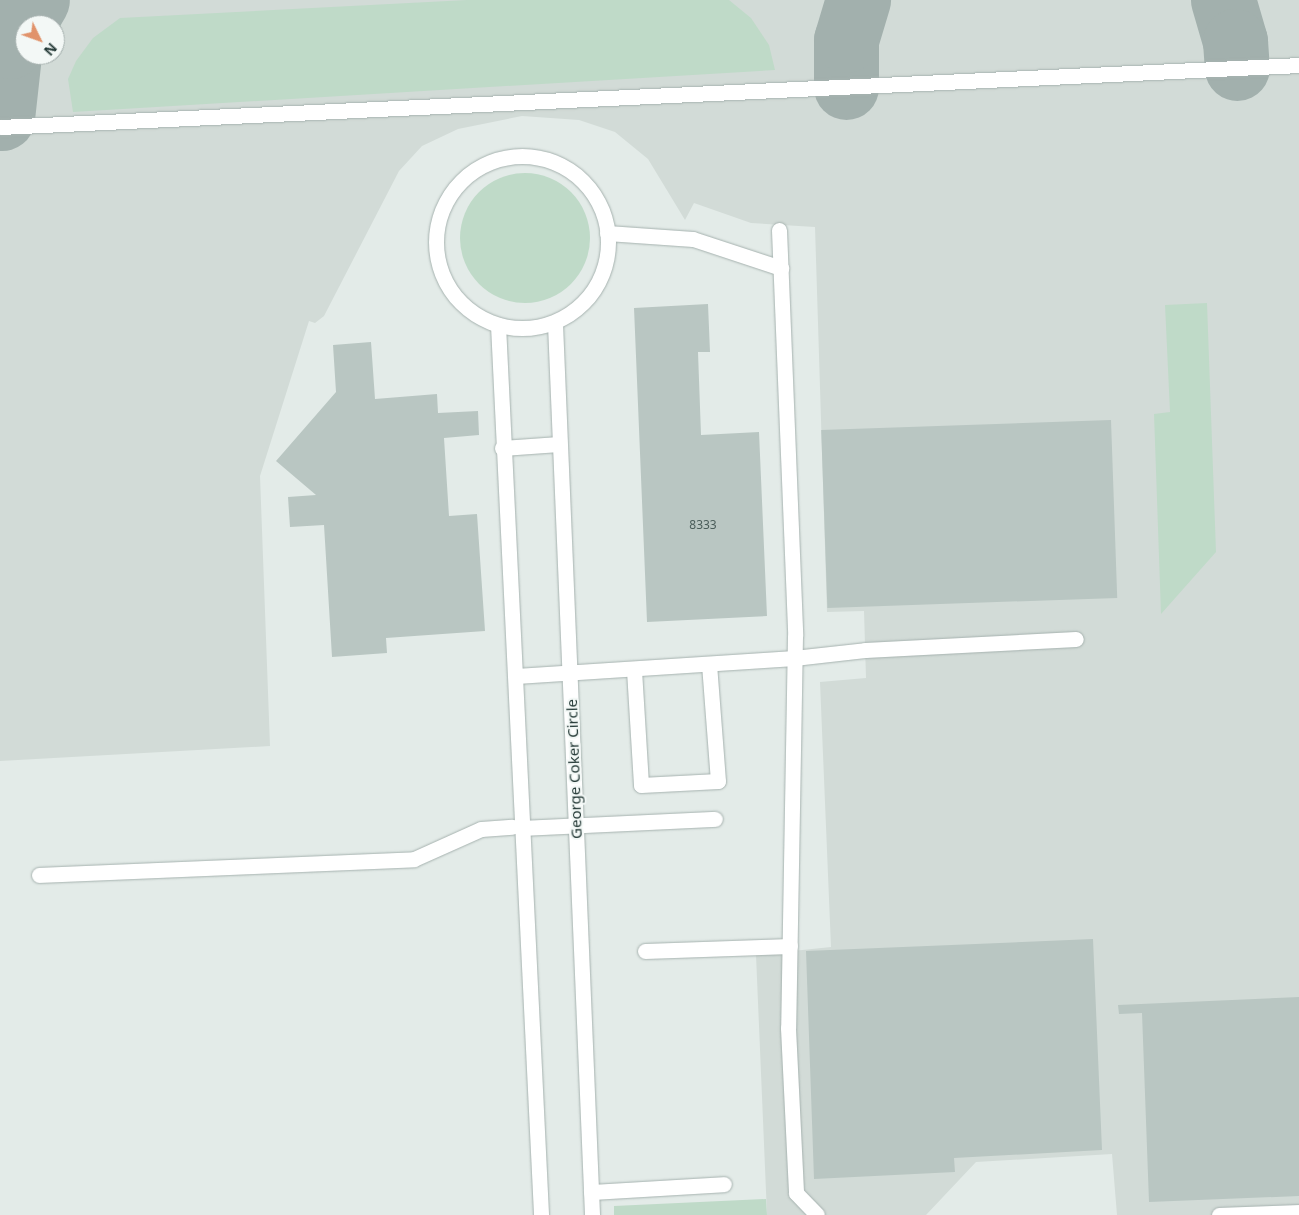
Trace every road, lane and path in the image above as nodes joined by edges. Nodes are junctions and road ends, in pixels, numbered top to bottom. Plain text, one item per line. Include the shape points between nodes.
1 (1299, 65) edge
2 (0, 127) edge
3 (779, 230) dead end
4 (607, 233) junction
5 (781, 268) junction
6 (554, 324) junction
7 (498, 325) junction
8 (559, 444) junction
9 (502, 448) junction
10 (1076, 639) dead end
11 (794, 658) junction
12 (708, 664) junction
13 (634, 670) junction
14 (570, 674) junction
15 (516, 676) junction
16 (715, 819) dead end
17 (576, 825) junction
18 (518, 828) junction
19 (39, 876) dead end
20 (790, 946) junction
21 (645, 952) dead end
22 (724, 1184) dead end
23 (591, 1192) junction
24 (1299, 1212) edge
25 (541, 1215) edge
26 (592, 1215) edge
27 (817, 1215) edge
28 (1219, 1215) edge

1 - 2 street
3 - 5 street
4 - 5 street via 693,239
4 - 6 street via 608,249 602,274 592,293 574,311
4 - 7 street via 606,220 595,195 575,173 553,161 527,156 502,158 478,167 461,181 443,208 436,237 438,261 452,293 472,313
5 - 11 street
6 - 7 street
6 - 8 street, George Coker Circle
7 - 9 street
8 - 9 street
8 - 14 street, George Coker Circle
9 - 15 street
10 - 11 street via 865,650
11 - 12 street
11 - 20 street
12 - 13 street
12 - 13 street via 718,781 641,785
13 - 14 street
14 - 15 street
14 - 17 street, George Coker Circle
15 - 18 street
16 - 17 street
17 - 18 street
17 - 23 street, George Coker Circle
18 - 19 street via 481,828 414,859
18 - 25 street
20 - 21 street
20 - 27 street via 788,1028 796,1193
22 - 23 street
23 - 26 street, George Coker Circle
24 - 28 street

